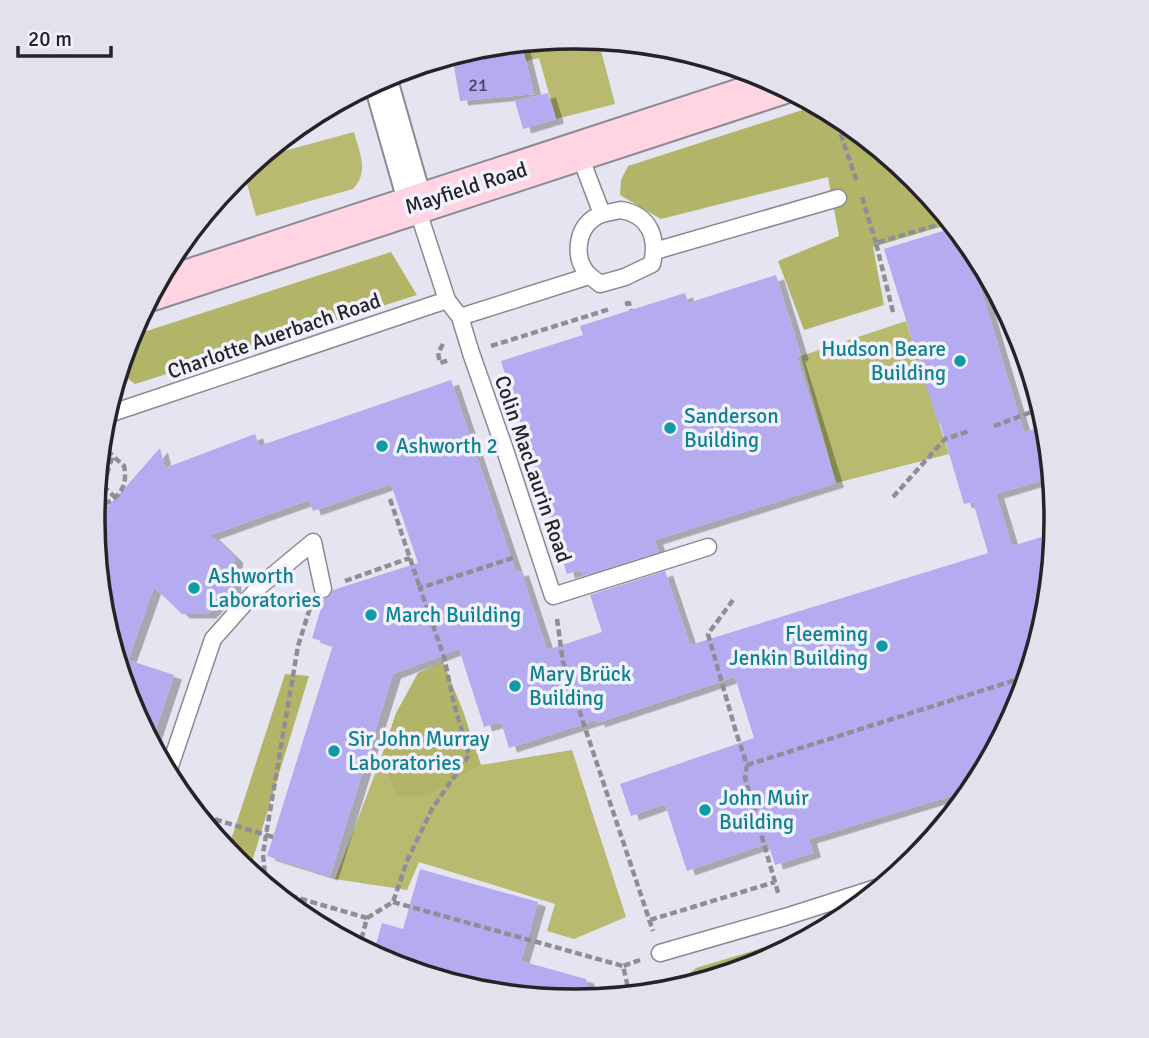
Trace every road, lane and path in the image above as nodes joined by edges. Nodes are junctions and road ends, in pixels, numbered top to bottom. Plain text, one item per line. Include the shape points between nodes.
1 (383, 90) edge
2 (765, 90) edge
3 (839, 130) edge
4 (578, 151) junction
5 (838, 198) dead end
6 (416, 205) junction
7 (602, 214) junction
8 (940, 224) edge
9 (876, 243) junction
10 (655, 251) junction
11 (589, 276) junction
12 (166, 287) edge
13 (447, 300) junction
14 (631, 310) dead end
15 (893, 312) dead end
16 (460, 317) junction
17 (471, 353) junction
18 (438, 354) dead end
19 (440, 363) dead end
20 (118, 411) edge
21 (1031, 412) edge
22 (994, 426) dead end
23 (969, 431) dead end
24 (110, 452) edge
25 (113, 455) junction
26 (108, 472) edge
27 (106, 489) edge
28 (893, 497) dead end
29 (116, 498) junction
30 (390, 499) dead end
31 (105, 504) edge
32 (708, 547) dead end
33 (515, 557) dead end
34 (410, 558) junction
35 (420, 588) junction
36 (323, 589) junction
37 (553, 596) junction
38 (733, 600) dead end
39 (1016, 680) edge
40 (172, 761) edge
41 (747, 765) junction
42 (213, 818) edge
43 (266, 835) junction
44 (272, 837) dead end
45 (265, 872) edge
46 (775, 882) junction
47 (859, 893) edge
48 (295, 897) edge
49 (393, 902) junction
50 (643, 903) dead end
51 (785, 917) junction
52 (367, 918) junction
53 (650, 920) dead end
54 (362, 938) edge
55 (660, 953) dead end
56 (623, 966) dead end

1 - 6 street
2 - 4 street, Mayfield Road
3 - 9 path
4 - 6 street, Mayfield Road
4 - 7 lane
5 - 10 lane
6 - 12 street, Mayfield Road
6 - 13 lane, Colin MacLaurin Road
7 - 10 lane via 621,210 639,217 653,235
7 - 11 lane via 588,223 578,246
8 - 9 path
9 - 15 path
10 - 11 lane via 652,264 625,277 600,284
11 - 16 lane
13 - 16 lane, Colin MacLaurin Road
13 - 20 lane, Charlotte Auerbach Road
14 - 17 path via 629,303
16 - 17 lane, Colin MacLaurin Road
17 - 37 lane, Colin MacLaurin Road
18 - 19 path
21 - 22 path
23 - 28 path via 945,439
24 - 25 path
25 - 26 path
25 - 29 path via 125,471
27 - 29 path
29 - 31 path
30 - 34 path
32 - 37 lane, Colin MacLaurin Road
33 - 35 path
34 - 35 path
34 - 36 path
35 - 49 path via 444,657 469,755 432,809
36 - 40 lane via 313,542 260,586 213,639
36 - 43 path via 310,607 298,646
37 - 50 path via 563,662
38 - 41 path via 708,634
39 - 41 path
41 - 46 path via 745,778
42 - 43 path
43 - 44 path
43 - 45 path
46 - 51 path
46 - 53 path
47 - 51 lane
48 - 52 path
49 - 52 path
49 - 56 path
51 - 55 lane
52 - 54 path

